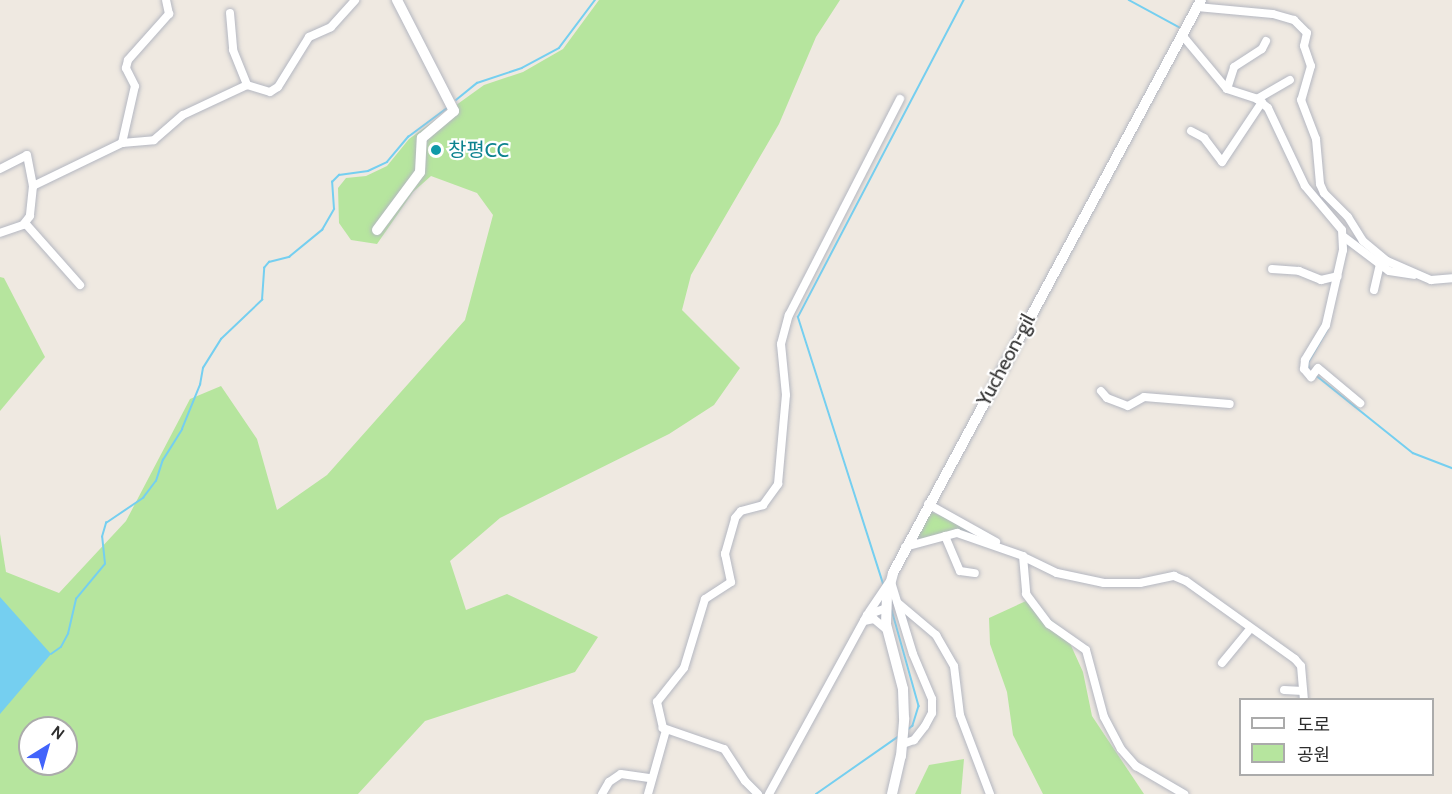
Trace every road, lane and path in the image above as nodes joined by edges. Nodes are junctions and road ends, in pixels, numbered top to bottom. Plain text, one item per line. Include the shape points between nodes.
1 (166, 0) edge
2 (356, 0) edge
3 (397, 0) edge
4 (1199, 4) edge
5 (230, 13) dead end
6 (1182, 34) junction
7 (1266, 41) dead end
8 (1290, 80) dead end
9 (247, 85) junction
10 (1227, 89) junction
11 (900, 99) dead end
12 (1260, 101) junction
13 (1191, 131) dead end
14 (122, 143) junction
15 (0, 169) edge
16 (33, 186) junction
17 (25, 223) junction
18 (377, 230) dead end
19 (0, 233) edge
20 (1344, 237) junction
21 (1380, 265) junction
22 (1272, 269) dead end
23 (1414, 274) junction
24 (1338, 276) junction
25 (1452, 278) edge
26 (80, 285) dead end
27 (1374, 290) dead end
28 (1101, 391) dead end
29 (1360, 403) dead end
30 (1230, 404) dead end
31 (928, 504) junction
32 (945, 536) junction
33 (1001, 546) junction
34 (906, 547) junction
35 (1026, 558) junction
36 (975, 573) dead end
37 (891, 579) junction
38 (898, 603) junction
39 (886, 608) junction
40 (866, 618) junction
41 (1250, 629) junction
42 (888, 633) junction
43 (1222, 663) dead end
44 (1284, 690) dead end
45 (1303, 695) edge
46 (666, 730) junction
47 (903, 737) junction
48 (651, 778) junction
49 (602, 794) edge
50 (648, 794) edge
51 (759, 794) edge
52 (769, 794) edge
53 (892, 794) edge
54 (990, 794) edge
55 (1184, 794) edge

1 - 14 street via 169,14 128,60 126,68 135,86
2 - 9 street via 331,27 309,36 278,87 270,92
3 - 18 street via 454,111 422,138 420,172
4 - 6 street, Yucheon-gil
4 - 23 street via 1279,15 1294,21 1307,33 1305,46 1311,66 1301,100 1316,139 1320,184 1363,241 1387,261
5 - 9 street via 233,50
6 - 10 street
6 - 31 street, Yucheon-gil
7 - 10 street via 1262,49 1234,67
8 - 12 street
9 - 14 street via 183,115 154,140
10 - 12 street
11 - 46 street via 789,315 782,344 786,390 778,484 763,505 741,511 735,518 725,554 731,582 705,599 684,668 658,700 659,718
12 - 13 street via 1222,162 1204,138
12 - 20 street via 1275,120 1305,186
14 - 16 street
15 - 16 street via 27,155
16 - 17 street via 30,216
17 - 19 street
17 - 26 street
20 - 21 street
20 - 24 street
21 - 23 street via 1402,275
21 - 27 street
22 - 24 street via 1299,271 1321,280
23 - 25 street via 1431,280
24 - 29 street via 1326,325 1305,360 1304,369 1311,377 1318,369
28 - 30 street via 1107,398 1128,406 1144,397
31 - 33 street via 981,531
31 - 34 street, Yucheon-gil
32 - 33 street via 964,534
32 - 34 street
32 - 36 street via 960,571
33 - 35 street
34 - 37 street, Yucheon-gil
35 - 41 street via 1057,573 1104,584 1140,583 1174,576
35 - 55 street via 1026,594 1049,624 1086,650 1104,717 1121,749 1136,766
37 - 38 street
37 - 39 street, Yucheon-gil
37 - 40 street
38 - 47 street via 932,699 932,712 925,726 914,740
38 - 54 street via 936,635 954,666 960,715
39 - 40 street
39 - 42 street, Yucheon-gil
40 - 42 street via 877,621
40 - 52 street
41 - 43 street
41 - 45 street via 1301,666
42 - 47 street, Yucheon-gil via 903,690
44 - 45 street
46 - 48 street
46 - 51 street via 724,749 745,781
47 - 53 street, Yucheon-gil
48 - 49 street via 621,774 609,782
48 - 50 street

